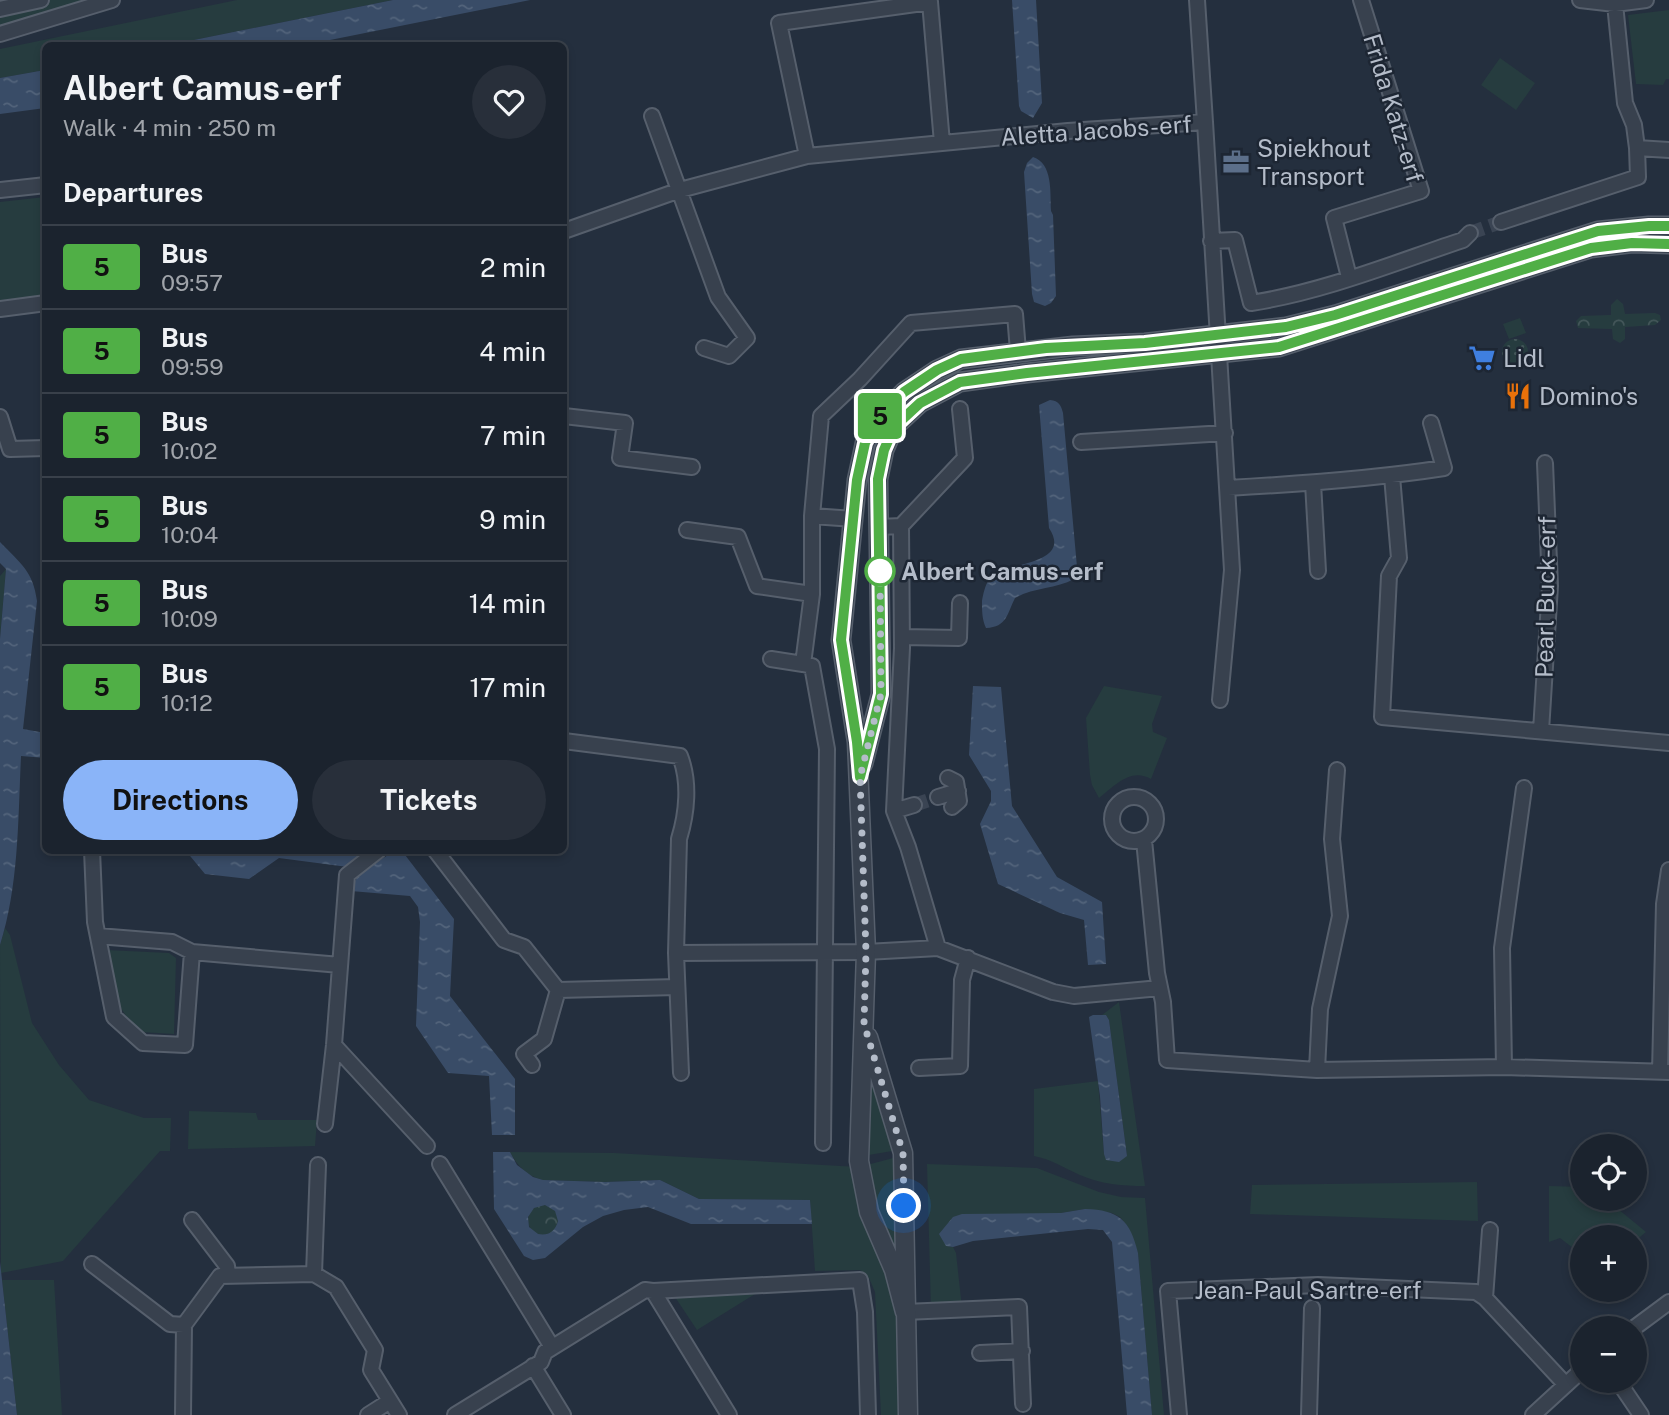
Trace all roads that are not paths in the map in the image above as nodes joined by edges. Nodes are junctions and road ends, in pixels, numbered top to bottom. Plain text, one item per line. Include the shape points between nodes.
1 (41, 0) edge
2 (112, 0) edge
3 (1196, 0) edge
4 (1361, 0) edge
5 (1580, 0) edge
6 (1646, 0) edge
7 (1615, 4) junction
8 (0, 9) edge
9 (0, 34) edge
10 (652, 116) dead end
11 (1205, 122) junction
12 (942, 143) junction
13 (1637, 148) junction
14 (1669, 150) edge
15 (807, 156) junction
16 (42, 185) edge
17 (0, 190) edge
18 (680, 190) junction
19 (1502, 222) tunnel mouth
20 (1669, 226) edge
21 (567, 230) edge
22 (1470, 233) tunnel mouth
23 (1211, 241) junction
24 (1669, 244) edge
25 (1349, 277) junction
26 (42, 304) edge
27 (0, 309) edge
28 (1218, 335) junction
29 (704, 348) dead end
30 (1018, 351) junction
31 (1219, 354) junction
32 (960, 409) dead end
33 (567, 416) edge
34 (0, 417) edge
35 (1431, 423) dead end
36 (1225, 433) junction
37 (1081, 442) dead end
38 (42, 448) edge
39 (1545, 463) dead end
40 (692, 467) dead end
41 (1392, 476) junction
42 (1313, 483) junction
43 (1228, 488) junction
44 (812, 516) junction
45 (853, 519) junction
46 (901, 526) junction
47 (880, 527) junction
48 (687, 530) dead end
49 (1318, 571) dead end
50 (812, 594) junction
51 (960, 603) dead end
52 (902, 642) junction
53 (771, 659) dead end
54 (803, 664) junction
55 (1220, 700) dead end
56 (1541, 731) junction
57 (567, 741) edge
58 (1669, 743) edge
59 (1337, 771) dead end
60 (860, 777) junction
61 (948, 778) dead end
62 (1524, 788) dead end
63 (958, 791) junction
64 (938, 797) tunnel mouth
65 (914, 805) tunnel mouth
66 (952, 807) dead end
67 (894, 811) junction
68 (1144, 840) dead end
69 (92, 854) edge
70 (374, 854) edge
71 (438, 854) edge
72 (1669, 870) edge
73 (98, 936) junction
74 (938, 948) junction
75 (826, 951) junction
76 (192, 952) junction
77 (866, 952) junction
78 (676, 953) junction
79 (968, 958) junction
80 (340, 965) junction
81 (677, 987) junction
82 (1160, 988) junction
83 (558, 990) junction
84 (864, 1024) junction
85 (334, 1045) junction
86 (532, 1065) dead end
87 (1504, 1067) junction
88 (919, 1068) dead end
89 (1317, 1070) junction
90 (1664, 1072) edge
91 (681, 1073) dead end
92 (324, 1124) dead end
93 (823, 1143) dead end
94 (427, 1146) dead end
95 (440, 1164) dead end
96 (318, 1165) dead end
97 (192, 1220) dead end
98 (1490, 1230) dead end
99 (92, 1264) dead end
100 (314, 1274) junction
101 (228, 1275) junction
102 (653, 1291) junction
103 (1485, 1298) junction
104 (1669, 1302) edge
105 (1312, 1308) dead end
106 (905, 1312) junction
107 (1647, 1318) edge
108 (184, 1325) junction
109 (552, 1347) junction
110 (1022, 1351) junction
111 (980, 1353) dead end
112 (533, 1366) junction
113 (1570, 1381) edge
114 (1566, 1385) junction
115 (1626, 1393) edge
116 (390, 1401) junction
117 (1023, 1404) dead end
118 (183, 1415) edge
119 (368, 1415) edge
120 (399, 1415) edge
121 (455, 1415) edge
122 (563, 1415) edge
123 (729, 1415) edge
124 (868, 1415) edge
125 (908, 1415) edge
126 (1179, 1415) edge
127 (1309, 1415) edge
128 (1533, 1415) edge
129 (1641, 1415) edge

1 - 8 street
2 - 9 street
3 - 11 street
4 - 25 street, Frida Katz-erf via 1421,191 1334,218
5 - 7 street
6 - 7 street
7 - 13 street via 1625,103
10 - 18 street
11 - 12 street, Aletta Jacobs-erf
11 - 23 street, Aletta Jacobs-erf
12 - 15 street, Aletta Jacobs-erf
12 - 15 street via 930,2 779,23
13 - 14 street
13 - 19 street via 1638,177
15 - 18 street, Aletta Jacobs-erf
16 - 17 street
18 - 21 street, Aletta Jacobs-erf
18 - 29 street via 718,297 747,338 729,356
20 - 28 street via 1598,231 1335,315 1286,327
22 - 25 street via 1463,240
23 - 25 street via 1235,240 1251,303
23 - 28 street, Aletta Jacobs-erf
24 - 31 street via 1591,248 1297,342
26 - 27 street
28 - 30 street
28 - 31 street, Aletta Jacobs-erf
30 - 44 street via 1015,314 911,323 821,416
30 - 45 street via 961,359 937,370 904,392 878,418 865,443
31 - 36 street, Aletta Jacobs-erf
31 - 47 street via 960,382 920,403 894,427 878,479
32 - 46 street via 965,458
33 - 40 street via 625,423 620,457
34 - 38 street via 10,449
35 - 41 street via 1444,468
36 - 37 street
36 - 43 street, Aletta Jacobs-erf
39 - 56 street, Pearl Buck-erf via 1550,586
41 - 42 street
41 - 56 street via 1399,558 1389,576 1382,716
42 - 43 street
42 - 49 street
43 - 55 street, Aletta Jacobs-erf via 1232,570
44 - 45 street
44 - 50 street
45 - 60 street via 841,640
46 - 47 street
46 - 52 street
47 - 60 street via 881,694
48 - 50 street via 738,537 757,586
50 - 54 street
51 - 52 street via 959,638
52 - 67 street
53 - 54 street
54 - 75 street via 812,666 827,749
56 - 58 street
57 - 78 street via 680,756 687,777 679,839
59 - 89 street via 1332,839 1340,916 1320,1009
60 - 77 street
61 - 63 street via 956,782
62 - 87 street via 1503,948
63 - 64 street
63 - 66 street via 959,801
65 - 67 street
67 - 74 street
68 - 82 street
69 - 73 street
70 - 80 street via 347,875
71 - 83 street via 504,940 524,947
72 - 90 street via 1664,904
73 - 76 street via 172,942
73 - 76 street via 114,1017 143,1043 185,1045
74 - 77 street
74 - 79 street
75 - 77 street
75 - 78 street
75 - 93 street
76 - 80 street
77 - 84 street
78 - 81 street
79 - 82 street via 1029,984 1074,996
79 - 88 street via 962,980 960,1066
80 - 85 street
81 - 83 street
81 - 91 street
82 - 89 street via 1167,1060
83 - 86 street via 544,1039 524,1054
84 - 106 street via 903,1153
84 - 106 street via 859,1161 869,1212 890,1258
85 - 92 street
85 - 94 street
87 - 89 street
87 - 90 street
95 - 109 street
96 - 100 street
97 - 101 street via 227,1266
98 - 103 street
99 - 108 street via 170,1325
100 - 101 street
100 - 116 street via 335,1287 374,1350 371,1370
101 - 108 street via 220,1276
102 - 109 street via 645,1290
102 - 123 street
102 - 124 street via 860,1280
103 - 114 street
103 - 126 street, Jean-Paul Sartre-erf via 1476,1292 1318,1285 1168,1292
104 - 107 street
105 - 127 street, Jean-Paul Sartre-erf
106 - 110 street via 1019,1307
106 - 125 street
108 - 118 street
109 - 112 street
110 - 111 street
110 - 117 street
112 - 121 street
112 - 122 street
113 - 114 street
114 - 128 street
115 - 129 street
116 - 119 street
116 - 120 street

